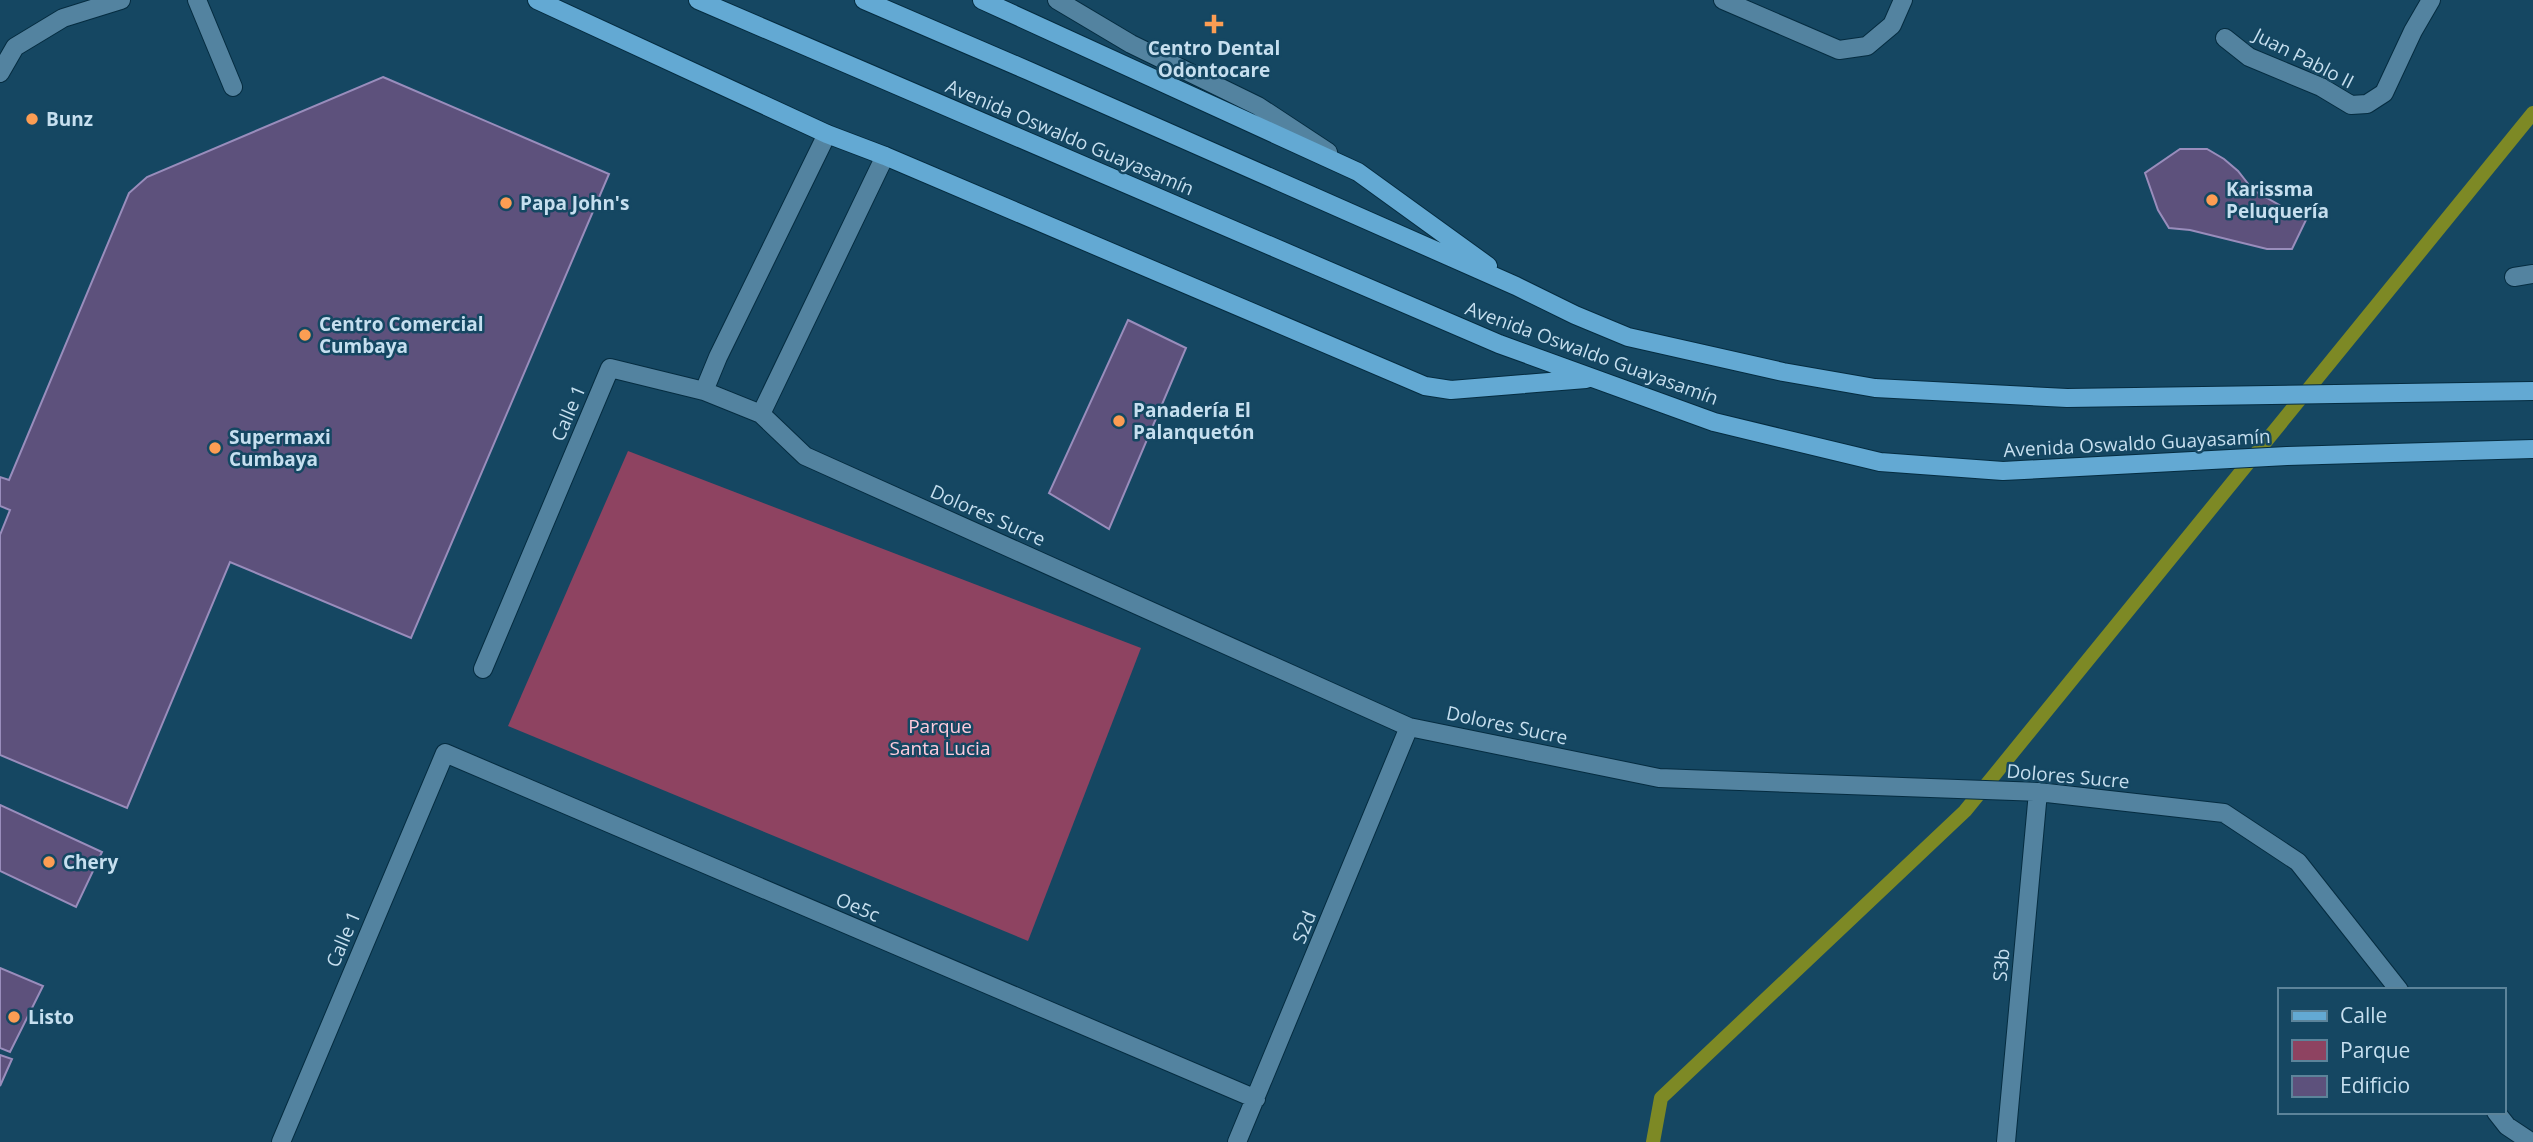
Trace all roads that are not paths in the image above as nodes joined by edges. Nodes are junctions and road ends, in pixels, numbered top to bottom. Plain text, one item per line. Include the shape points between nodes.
1 (121, 0) edge
2 (197, 0) edge
3 (537, 0) edge
4 (698, 0) edge
5 (864, 0) edge
6 (982, 0) edge
7 (1057, 0) edge
8 (1723, 0) edge
9 (1902, 0) edge
10 (2431, 0) edge
11 (2225, 38) dead end
12 (0, 73) edge
13 (233, 87) dead end
14 (827, 134) junction
15 (885, 156) junction
16 (1358, 172) junction
17 (2533, 274) edge
18 (2514, 277) dead end
19 (1516, 286) junction
20 (610, 368) joint
21 (1593, 378) junction
22 (704, 391) junction
23 (2533, 391) edge
24 (761, 414) junction
25 (2533, 449) edge
26 (483, 669) dead end
27 (1409, 727) junction
28 (444, 753) joint
29 (2038, 792) junction
30 (2397, 988) edge
31 (1256, 1099) junction
32 (2498, 1114) edge
33 (281, 1142) edge
34 (1237, 1142) edge
35 (2006, 1142) edge
36 (2530, 1142) edge

1 - 12 street via 63,18 15,47
2 - 13 street
3 - 14 main road
4 - 21 main road, Avenida Oswaldo Guayasamín via 1499,344
5 - 19 main road, Avenida Oswaldo Guayasamín
6 - 16 main road
7 - 16 street via 1131,44 1258,106
8 - 9 street via 1839,50 1867,47 1892,25
10 - 11 street, Juan Pablo II via 2384,93 2367,104 2351,105 2321,87 2249,57
14 - 15 main road
14 - 22 street
15 - 21 main road via 1424,386 1451,390
15 - 24 street
16 - 19 main road
17 - 18 street
19 - 23 main road, Avenida Oswaldo Guayasamín via 1628,337 1875,388 2067,398
20 - 22 street, Dolores Sucre
20 - 26 street, Calle 1
21 - 25 main road, Avenida Oswaldo Guayasamín via 1714,422 1880,462 2003,471
22 - 24 street, Dolores Sucre
24 - 27 street, Dolores Sucre via 804,456
27 - 29 street, Dolores Sucre via 1659,778
27 - 31 street, S2d
28 - 31 street, Oe5c
28 - 33 street, Calle 1
29 - 30 street, Dolores Sucre via 2224,813 2298,862
29 - 35 street, S3b
31 - 34 street, S2d
32 - 36 street

